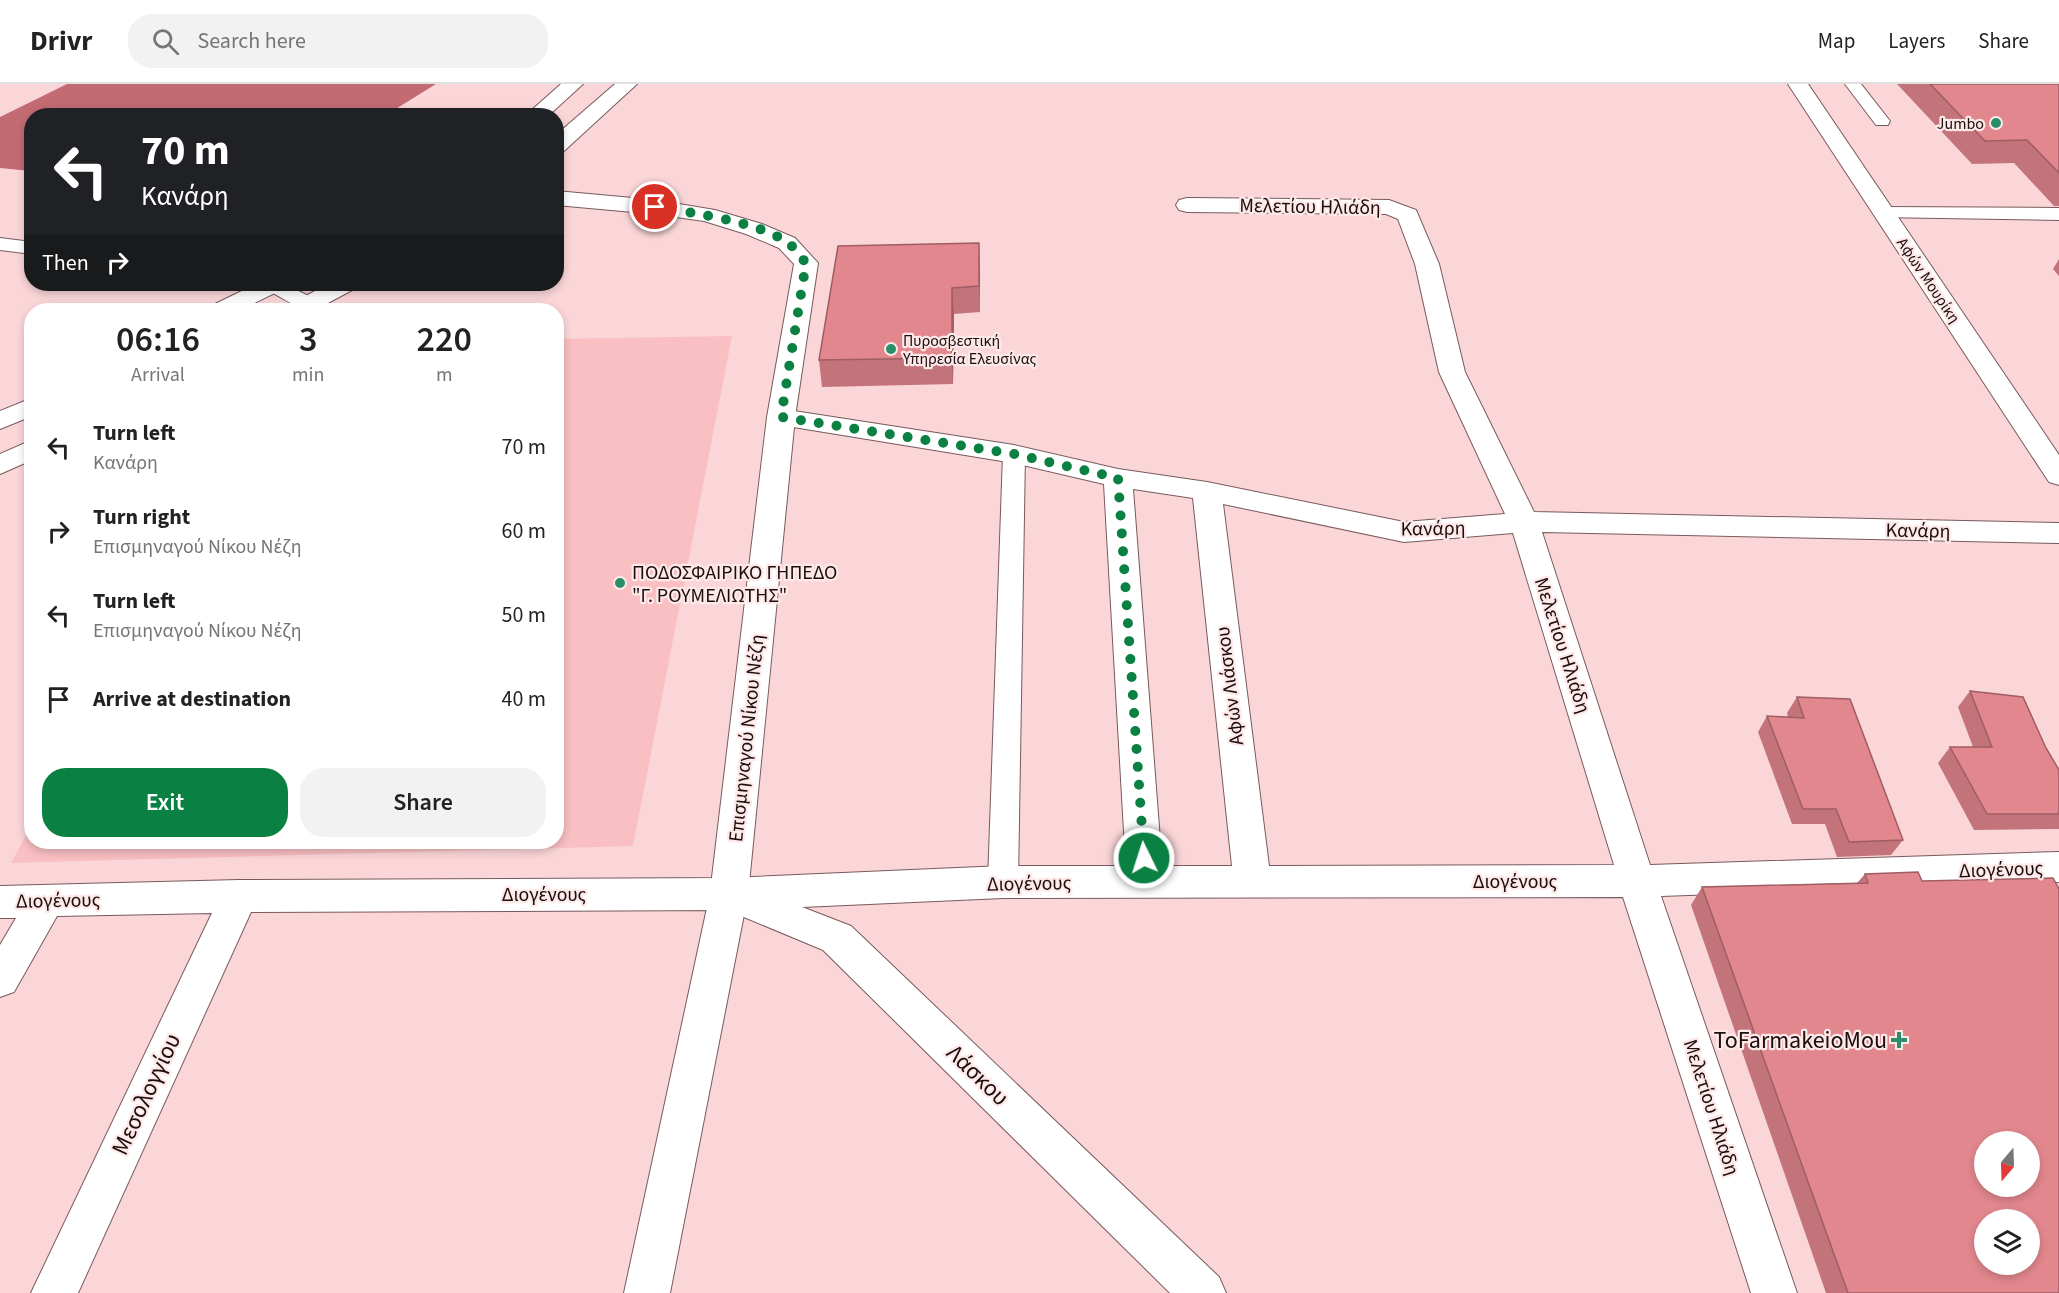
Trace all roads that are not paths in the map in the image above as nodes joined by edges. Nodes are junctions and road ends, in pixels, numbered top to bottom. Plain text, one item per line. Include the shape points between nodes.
1 (573, 84) edge
2 (627, 84) edge
3 (1798, 84) edge
4 (1853, 84) edge
5 (544, 108) edge
6 (1882, 121) dead end
7 (564, 139) edge
8 (564, 199) edge
9 (1187, 205) dead end
10 (1884, 213) junction
11 (2059, 214) edge
12 (0, 244) edge
13 (24, 248) edge
14 (256, 291) edge
15 (279, 291) edge
16 (333, 291) edge
17 (235, 303) edge
18 (297, 303) edge
19 (313, 303) edge
20 (24, 410) edge
21 (781, 417) junction
22 (0, 422) edge
23 (24, 453) edge
24 (1014, 454) junction
25 (0, 465) edge
26 (2059, 476) edge
27 (1118, 478) junction
28 (1207, 491) junction
29 (1524, 522) junction
30 (2059, 533) edge
31 (2059, 867) edge
32 (1637, 881) junction
33 (1003, 882) junction
34 (1145, 882) junction
35 (1252, 882) junction
36 (729, 894) junction
37 (239, 896) junction
38 (48, 900) junction
39 (0, 902) edge
40 (0, 980) edge
41 (54, 1293) edge
42 (647, 1293) edge
43 (1203, 1293) edge
44 (1774, 1293) edge

1 - 5 street
2 - 7 street
3 - 10 street, Αφών Μουρίκη
4 - 6 lane
8 - 21 street, Επισμηναγού Νίκου Νέζη via 706,215 788,243 806,263
9 - 29 street, Μελετίου Ηλιάδη via 1389,207 1408,215 1427,264 1452,372
10 - 11 lane
10 - 26 street, Αφών Μουρίκη
12 - 13 lane
14 - 17 street
15 - 18 lane
16 - 19 street
20 - 22 street
21 - 24 street, Κανάρη
21 - 36 street, Επισμηναγού Νίκου Νέζη
23 - 25 street
24 - 27 street, Κανάρη
24 - 33 lane
27 - 28 street, Κανάρη
27 - 34 street
28 - 29 street, Κανάρη via 1404,532
28 - 35 street, Αφών Λιάσκου
29 - 30 street, Κανάρη
29 - 32 street, Μελετίου Ηλιάδη
31 - 32 street, Διογένους
32 - 35 street, Διογένους
32 - 44 street, Μελετίου Ηλιάδη
33 - 34 street, Διογένους
33 - 36 street, Διογένους
34 - 35 street, Διογένους
36 - 37 street, Διογένους
36 - 42 street, Επισμηναγού Νίκου Νέζη
36 - 43 street, Λάσκου via 837,938
37 - 38 street, Διογένους
37 - 41 street, Μεσολογγίου
38 - 39 street, Διογένους
38 - 40 street

